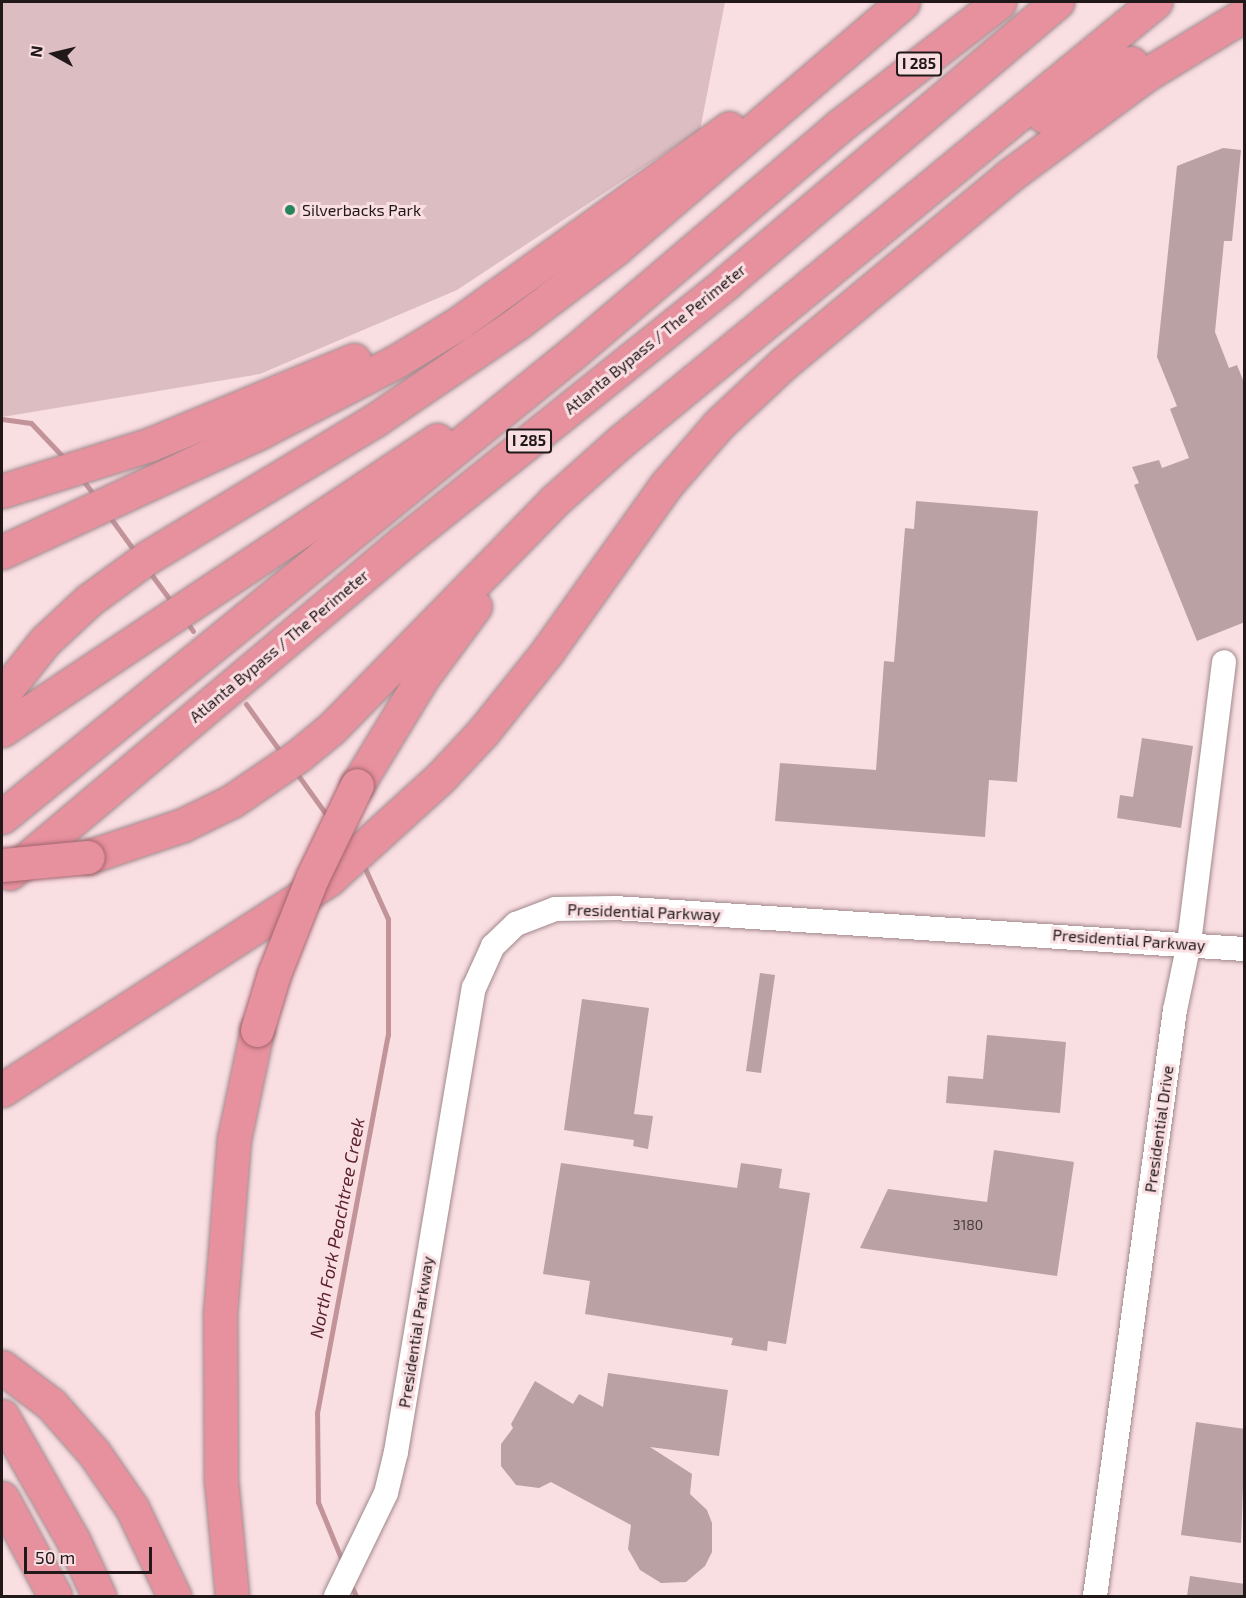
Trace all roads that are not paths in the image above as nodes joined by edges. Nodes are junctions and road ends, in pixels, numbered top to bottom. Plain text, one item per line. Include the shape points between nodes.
1 (971, 2) edge
2 (999, 2) edge
3 (1057, 2) edge
4 (1155, 2) edge
5 (1240, 2) edge
6 (895, 7) edge
7 (1245, 15) edge
8 (838, 127) junction
9 (931, 188) junction
10 (561, 247) junction
11 (574, 352) junction
12 (620, 442) junction
13 (2, 491) edge
14 (2, 552) edge
15 (1224, 662) dead end
16 (2, 695) edge
17 (2, 730) edge
18 (2, 818) edge
19 (2, 865) edge
20 (2, 880) edge
21 (1189, 943) junction
22 (1236, 948) edge
23 (2, 1090) edge
24 (2, 1367) edge
25 (2, 1416) edge
26 (2, 1498) edge
27 (171, 1588) edge
28 (55, 1596) edge
29 (99, 1596) edge
30 (232, 1596) edge
31 (336, 1596) edge
32 (1095, 1596) edge

1 - 8 highway
2 - 8 highway, I 285
3 - 20 highway, Atlanta Bypass / The Perimeter / I 285 via 727,282 403,542
4 - 9 highway
5 - 9 highway via 1103,79
6 - 10 highway
6 - 16 highway via 615,249 519,322 375,420 148,557 89,600 45,641
7 - 23 highway via 1147,74 1010,176 784,363 727,416 666,484 547,652 483,732 423,794 329,879
8 - 11 highway, I 285
9 - 12 highway
10 - 13 highway via 396,340 334,370 149,445
10 - 14 highway via 459,323 397,361 260,432
11 - 17 highway via 182,607
11 - 18 highway, I 285
12 - 19 highway, bridge via 489,565 332,728 292,762 232,801 151,838 109,851 33,865
12 - 30 highway, bridge via 477,602 422,678 357,785 308,889 274,974 257,1030 234,1139 220,1315 221,1480
15 - 21 street, Presidential Drive
21 - 22 street, Presidential Parkway
21 - 31 street, Presidential Parkway via 615,908 555,909 516,924 493,946 474,988 396,1452 386,1493
21 - 32 street, Presidential Drive via 1175,1010
24 - 27 highway via 51,1404 94,1453 132,1508
25 - 29 highway via 73,1540
26 - 28 highway

